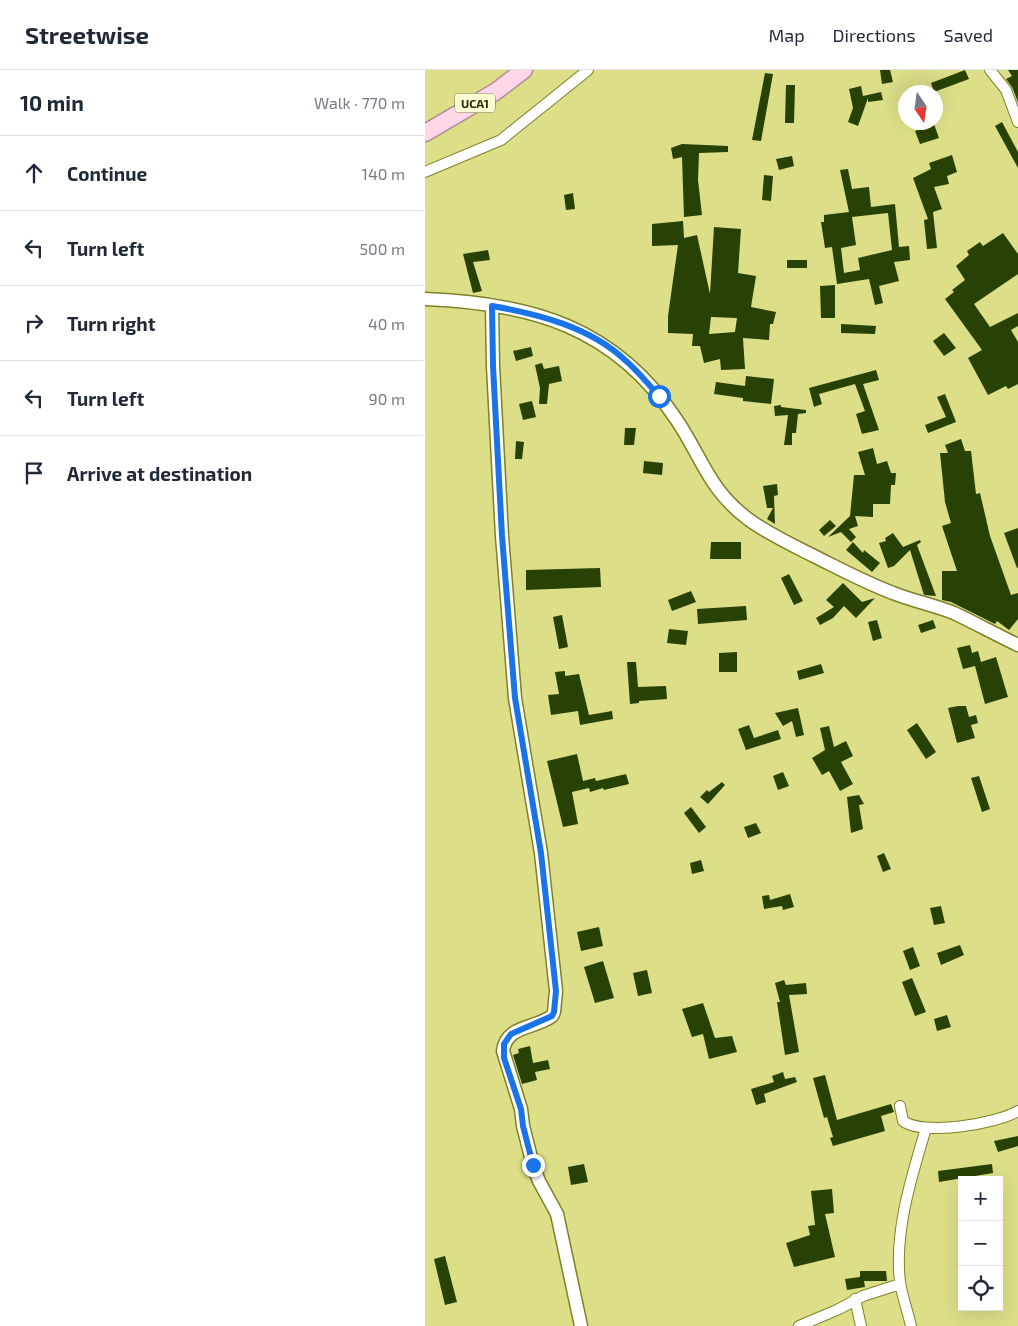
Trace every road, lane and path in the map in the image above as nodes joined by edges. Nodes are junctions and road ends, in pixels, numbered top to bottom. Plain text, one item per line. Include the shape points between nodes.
1 (524, 70) edge
2 (588, 70) edge
3 (989, 70) edge
4 (1018, 122) edge
5 (425, 133) edge
6 (425, 172) edge
7 (425, 299) edge
8 (492, 306) junction
9 (1018, 645) edge
10 (900, 1106) dead end
11 (1018, 1111) edge
12 (926, 1128) junction
13 (900, 1284) junction
14 (855, 1299) junction
15 (581, 1326) edge
16 (799, 1326) edge
17 (861, 1326) edge
18 (911, 1326) edge

1 - 5 main road, UCA1 via 495,92
2 - 6 street via 501,140
3 - 4 street via 1006,90
7 - 8 street via 461,300
8 - 9 street via 553,320 588,335 624,359 677,420 710,481 749,519 786,542 863,581 955,613
8 - 15 street via 502,536 515,698 541,853 556,991 552,1016 511,1034 503,1051 521,1109 533,1165 557,1214
10 - 12 street via 903,1121
11 - 12 street via 994,1121
12 - 13 street via 903,1220
13 - 14 street
13 - 18 street
14 - 16 street
14 - 17 street

